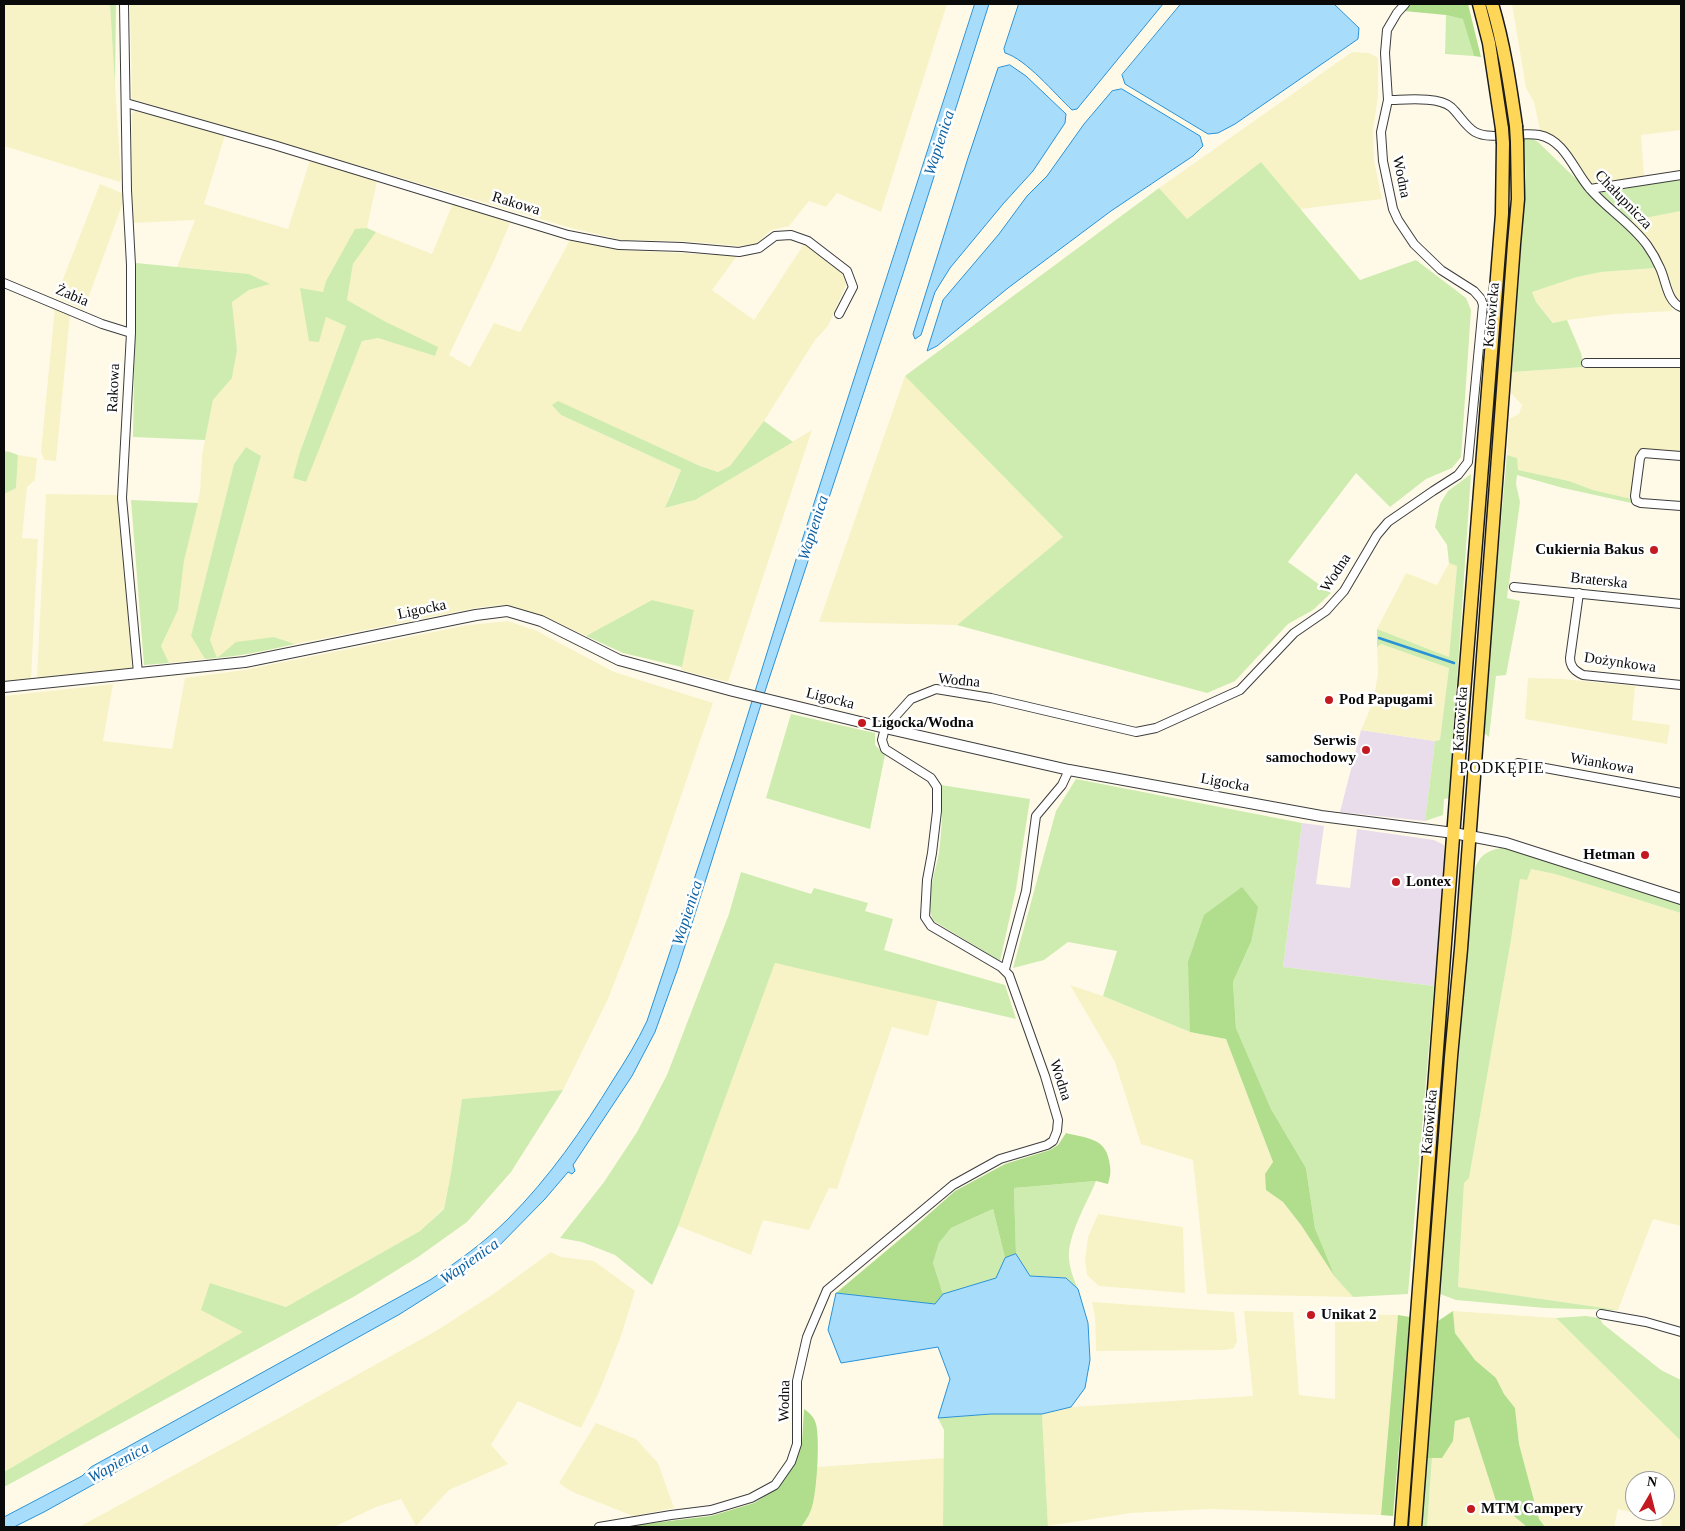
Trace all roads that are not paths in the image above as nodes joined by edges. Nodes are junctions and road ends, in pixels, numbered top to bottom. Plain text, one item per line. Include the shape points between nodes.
1 (124, 4) edge
2 (1405, 4) edge
3 (1479, 4) edge
4 (1492, 4) edge
5 (1388, 100) junction
6 (126, 103) junction
7 (1681, 175) edge
8 (1590, 189) junction
9 (4, 283) edge
10 (1681, 307) edge
11 (839, 314) dead end
12 (130, 333) junction
13 (1586, 363) dead end
14 (1681, 363) edge
15 (1681, 456) edge
16 (1681, 506) edge
17 (1514, 587) dead end
18 (1579, 593) junction
19 (1681, 604) edge
20 (138, 673) junction
21 (1681, 685) edge
22 (4, 687) edge
23 (884, 728) junction
24 (1518, 763) dead end
25 (1069, 770) junction
26 (1681, 793) edge
27 (1454, 833) junction
28 (1469, 836) junction
29 (1681, 899) edge
30 (1005, 969) junction
31 (1601, 1314) dead end
32 (1681, 1332) edge
33 (599, 1527) edge
34 (1401, 1527) edge
35 (1415, 1527) edge

1 - 6 street, Rakowa
2 - 5 street, Wodna via 1387,30
3 - 27 main road, Katowicka, bridge via 1502,128 1502,214
4 - 28 main road, Katowicka, bridge via 1510,78 1516,126 1517,208
5 - 8 street, Chałupnicza via 1440,101 1450,106 1475,132 1489,136 1533,134 1550,139 1561,147
5 - 23 street, Wodna via 1381,132 1383,161 1398,220 1414,244 1441,270 1474,291 1483,305 1469,456 1458,475 1388,522 1344,591 1326,611 1294,633 1240,690 1156,728 1136,732 991,698 936,689 911,699
6 - 11 street, Rakowa via 568,235 619,245 739,252 759,248 775,236 791,235 808,241 847,271 853,287
6 - 12 street, Rakowa
7 - 8 street
8 - 10 street, Chałupnicza via 1638,234 1660,267 1672,299
9 - 12 street, Żabia
12 - 20 street, Rakowa via 122,498
13 - 14 street
15 - 16 street via 1643,453 1635,496 1636,501
17 - 18 street, Braterska
18 - 19 street, Braterska
18 - 21 street, Dożynkowa via 1570,658 1575,671 1583,675
20 - 22 street, Ligocka
20 - 23 street, Ligocka via 245,662 507,611 541,621 619,660
23 - 25 street, Ligocka
23 - 30 street via 884,749 931,778 937,787 925,917 931,926
24 - 26 street, Wiankowa
25 - 27 street, Ligocka via 1321,816
25 - 30 street via 1062,785 1036,816 1026,891
27 - 28 street, Ligocka
27 - 34 main road, Katowicka
28 - 29 street, Ligocka via 1517,846
28 - 35 main road, Katowicka
30 - 33 street, Wodna via 1058,1120 1053,1141 1000,1159 953,1185 827,1290 807,1337 797,1381 797,1444 791,1462 775,1485 751,1498 711,1510
31 - 32 street

